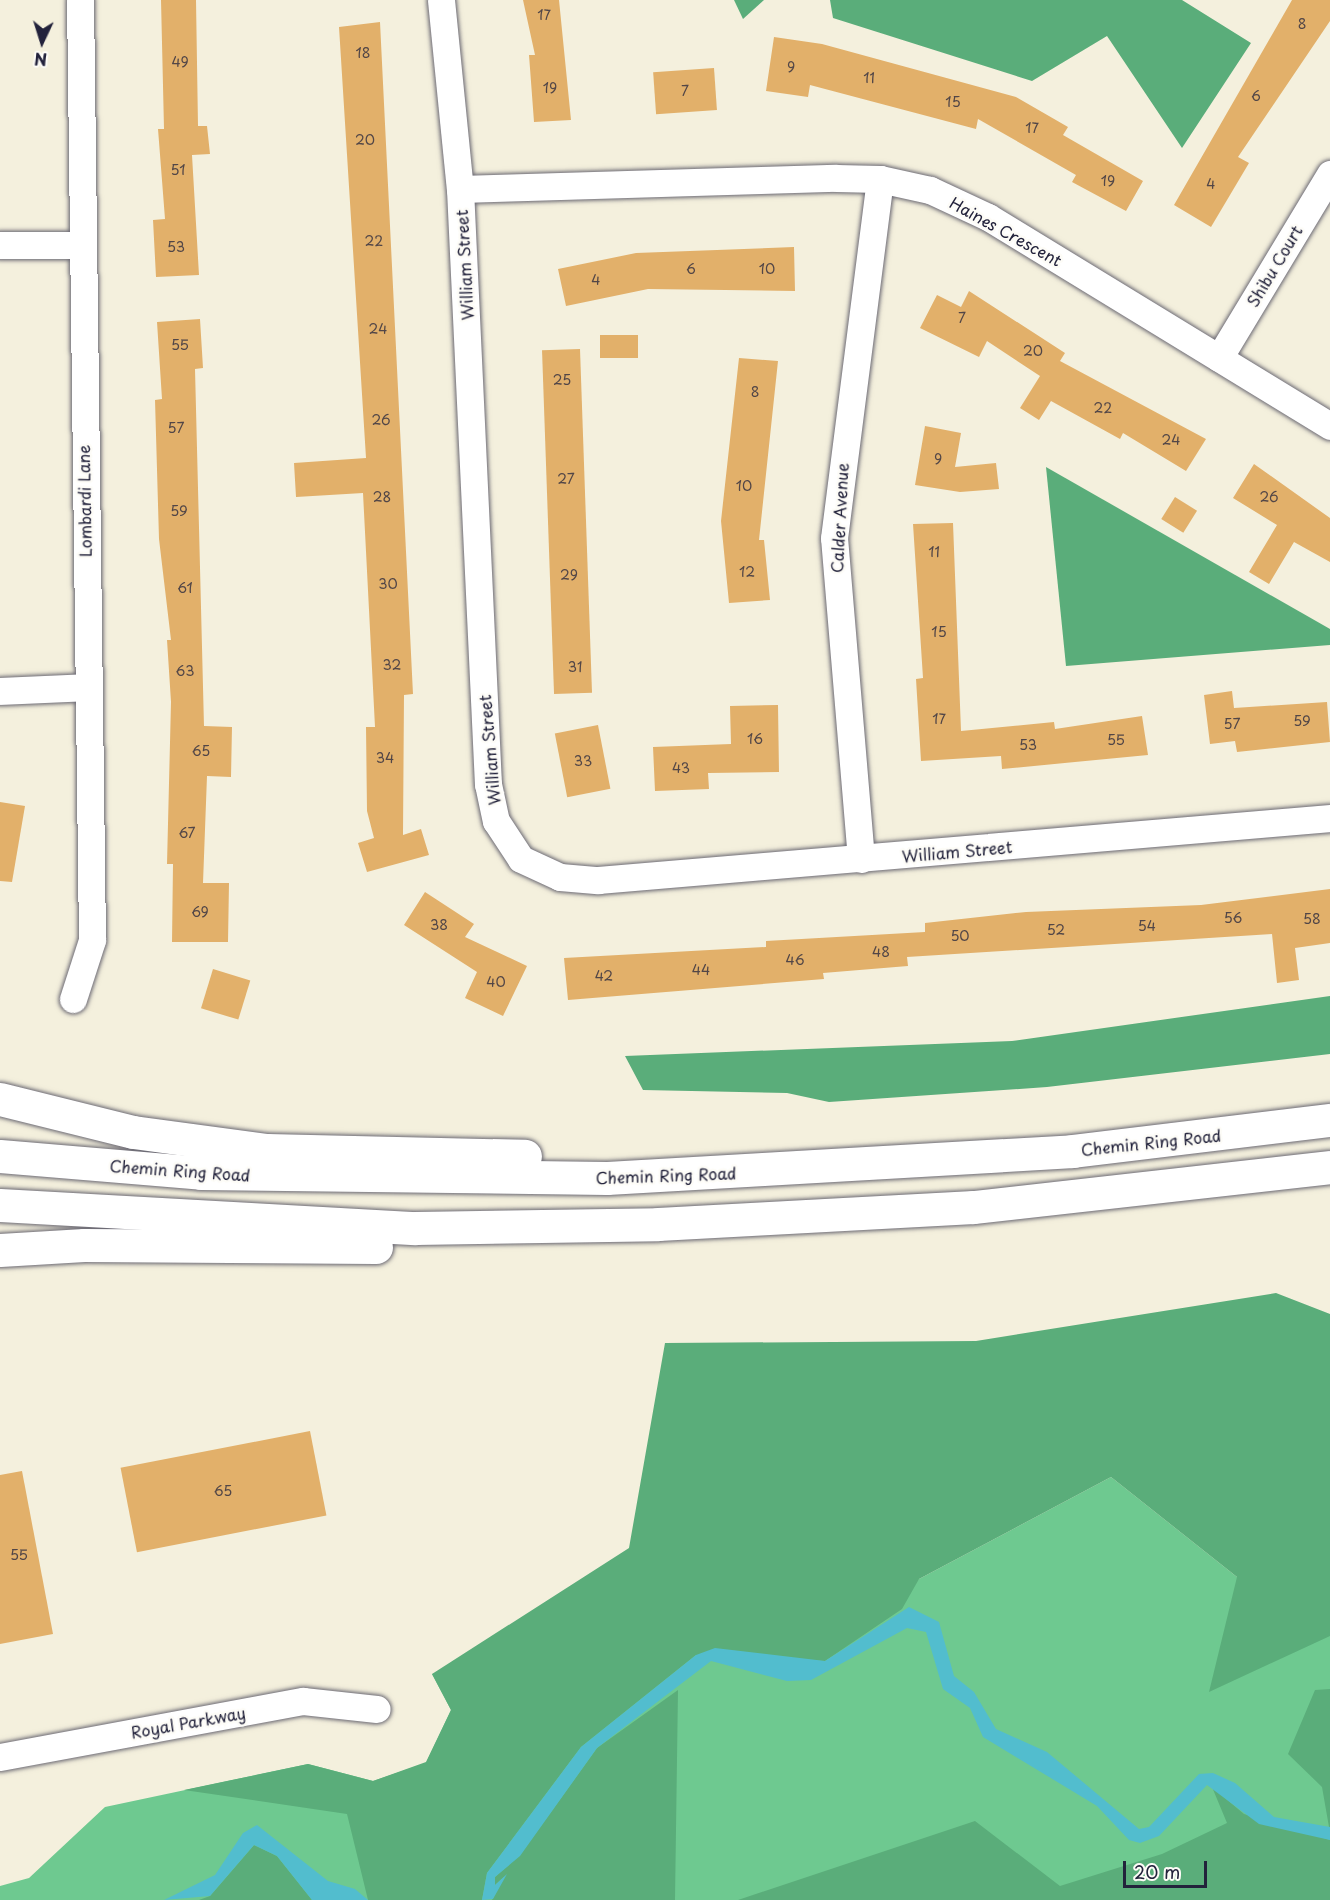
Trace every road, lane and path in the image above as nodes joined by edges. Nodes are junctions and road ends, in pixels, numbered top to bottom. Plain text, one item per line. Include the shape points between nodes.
1 (80, 0) edge
2 (441, 0) edge
3 (1330, 174) edge
4 (880, 179) junction
5 (460, 189) junction
6 (0, 245) edge
7 (80, 245) junction
8 (1219, 358) junction
9 (1330, 426) edge
10 (88, 687) junction
11 (0, 691) edge
12 (1330, 818) edge
13 (861, 859) junction
14 (73, 999) dead end
15 (0, 1099) edge
16 (1330, 1120) edge
17 (0, 1156) edge
18 (872, 1166) junction
19 (1330, 1167) edge
20 (0, 1205) edge
21 (658, 1224) junction
22 (0, 1250) edge
23 (377, 1709) dead end
24 (0, 1757) edge

1 - 7 street, Lombardi Lane
2 - 5 street, William Street
3 - 8 street, Shibu Court
4 - 5 street, Haines Crescent
4 - 8 street, Haines Crescent via 930,190 988,218
4 - 13 street, Calder Avenue via 834,538
5 - 13 street, William Street via 488,784 496,821 521,859 569,878 598,880
6 - 7 street
7 - 10 street, Lombardi Lane
8 - 9 street, Haines Crescent
10 - 11 street
10 - 14 street, Lombardi Lane via 92,940
12 - 13 street, William Street
15 - 18 highway via 133,1132 267,1150
16 - 18 highway, Chemin Ring Road via 1073,1151
17 - 18 highway, Chemin Ring Road via 201,1173 457,1179
19 - 21 highway via 974,1207
20 - 21 highway via 415,1228
21 - 22 highway via 444,1246 84,1245
23 - 24 street, Royal Parkway via 303,1701

